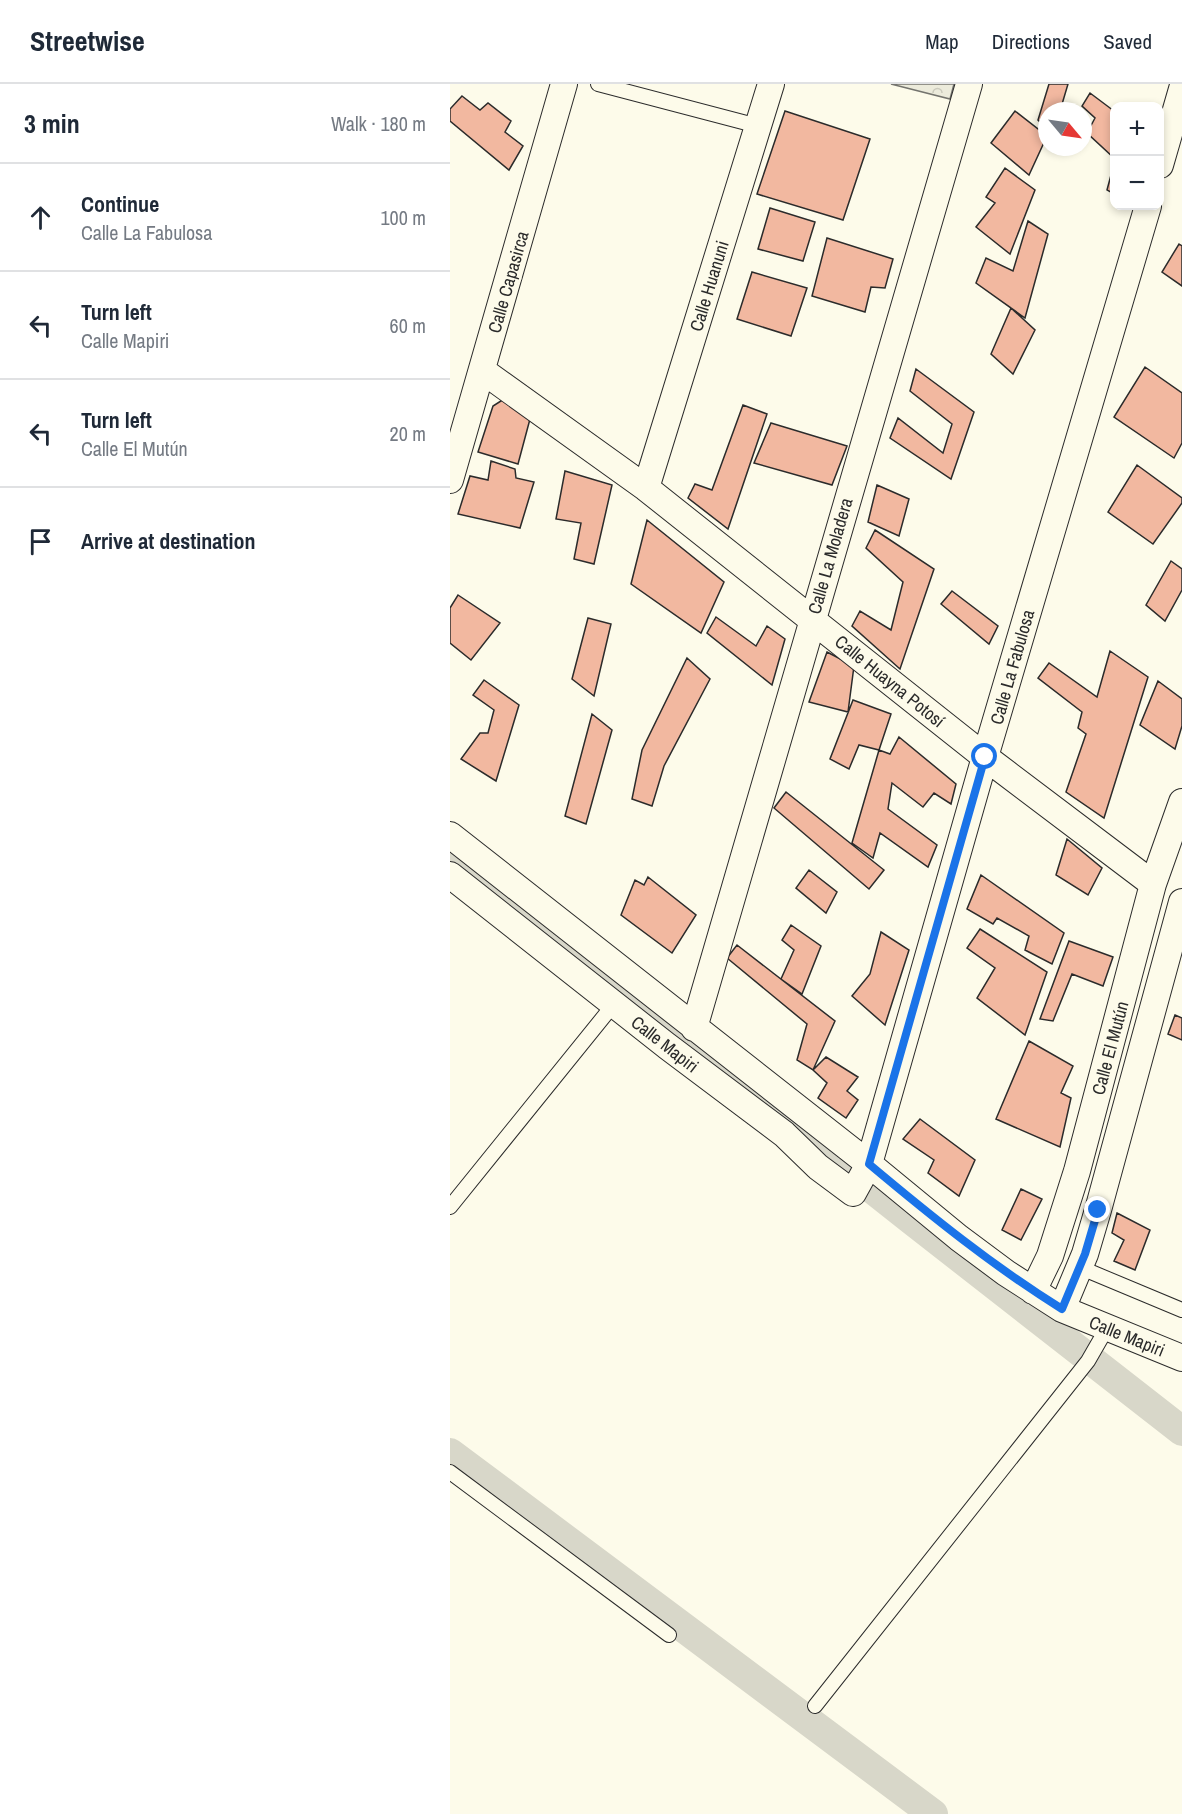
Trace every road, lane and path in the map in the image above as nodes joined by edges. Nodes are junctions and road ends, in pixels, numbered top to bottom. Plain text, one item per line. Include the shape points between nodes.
1 (564, 84) edge
2 (598, 84) edge
3 (771, 84) edge
4 (969, 84) edge
5 (1182, 89) edge
6 (758, 126) junction
7 (1163, 156) edge
8 (1147, 210) edge
9 (483, 371) junction
10 (458, 417) edge
11 (450, 480) edge
12 (646, 488) junction
13 (812, 619) junction
14 (985, 757) junction
15 (1182, 802) edge
16 (450, 835) edge
17 (450, 875) edge
18 (1154, 884) junction
19 (1182, 902) edge
20 (614, 1004) junction
21 (694, 1028) junction
22 (869, 1164) junction
23 (450, 1207) edge
24 (1079, 1267) junction
25 (1033, 1291) junction
26 (1062, 1309) junction
27 (1182, 1310) edge
28 (1107, 1328) junction
29 (1182, 1358) edge
30 (450, 1472) edge
31 (669, 1635) dead end
32 (815, 1706) dead end

1 - 9 street, Calle Capasirca
2 - 6 lane
3 - 6 street, Calle Huanuni
4 - 13 street, Calle La Moladera
5 - 7 street
6 - 12 street, Calle Huanuni
8 - 14 street, Calle La Fabulosa
9 - 10 street, Calle Capasirca
9 - 12 street, Calle Huayna Potosí
10 - 11 street, Calle Capasirca
12 - 13 street, Calle Huayna Potosí
13 - 14 street, Calle Huayna Potosí
13 - 21 street, Calle La Moladera
14 - 18 street, Calle Huayna Potosí
14 - 22 street, Calle La Fabulosa
15 - 18 street, Calle El Mutún
16 - 21 street, Calle Mapiri
17 - 20 street, Calle Mapiri
18 - 25 street, Calle El Mutún via 1077,1171 1050,1256
19 - 24 street, Calle El Mutún
20 - 22 street, Calle Mapiri via 784,1134 853,1193
20 - 23 lane
21 - 22 street, Calle Mapiri
22 - 25 street, Calle Mapiri via 959,1238
24 - 26 street, Calle El Mutún
24 - 27 lane
25 - 26 street, Calle Mapiri
26 - 28 street, Calle Mapiri
28 - 29 street, Calle Mapiri
28 - 32 lane via 1088,1361
30 - 31 lane

